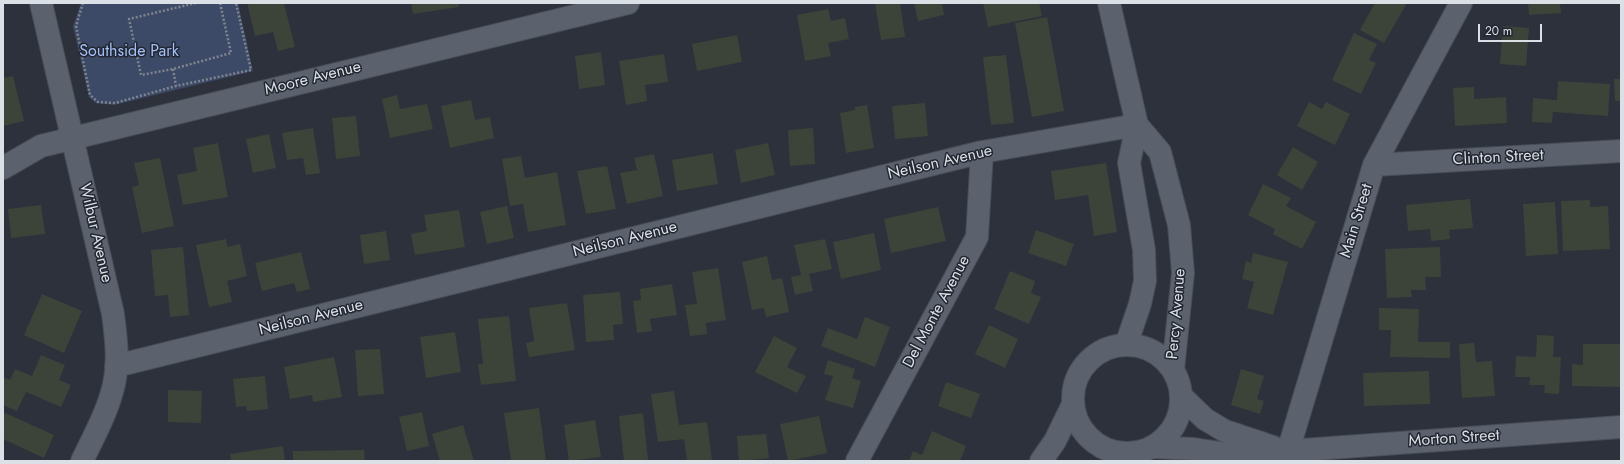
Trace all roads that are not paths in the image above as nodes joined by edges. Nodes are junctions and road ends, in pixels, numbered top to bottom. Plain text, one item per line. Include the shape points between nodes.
1 (41, 3) edge
2 (628, 3) edge
3 (1109, 3) edge
4 (1461, 3) edge
5 (1137, 125) junction
6 (72, 138) junction
7 (1621, 151) edge
8 (982, 152) junction
9 (1374, 165) junction
10 (3, 168) edge
11 (1126, 345) junction
12 (116, 366) junction
13 (1173, 370) junction
14 (1182, 396) junction
15 (1073, 404) junction
16 (1621, 427) edge
17 (1153, 448) junction
18 (1286, 456) edge
19 (1112, 457) edge
20 (82, 461) edge
21 (857, 461) edge
22 (1041, 461) edge

1 - 6 street, Wilbur Avenue
2 - 6 street, Moore Avenue
3 - 5 street, Percy Avenue
4 - 9 street, Main Street
5 - 8 street, Neilson Avenue
5 - 11 street, Percy Avenue via 1129,163 1144,250 1145,281
5 - 13 street, Percy Avenue via 1160,152 1179,225 1183,273
6 - 10 street, Moore Avenue via 40,146
6 - 12 street, Wilbur Avenue via 113,314
7 - 9 street, Clinton Street
8 - 12 street, Neilson Avenue
8 - 21 street, Del Monte Avenue via 977,238
9 - 18 street, Main Street
11 - 13 street via 1144,348 1160,356
11 - 15 street via 1109,348 1093,357 1081,370 1074,386
12 - 20 street, Wilbur Avenue via 109,400
13 - 14 street
14 - 17 street via 1179,416 1169,434
14 - 18 street, Morton Street via 1205,419
15 - 19 street via 1077,422 1087,437
15 - 22 street via 1055,441
16 - 18 street, Morton Street
17 - 18 street, Morton Street via 1233,455
17 - 19 street

